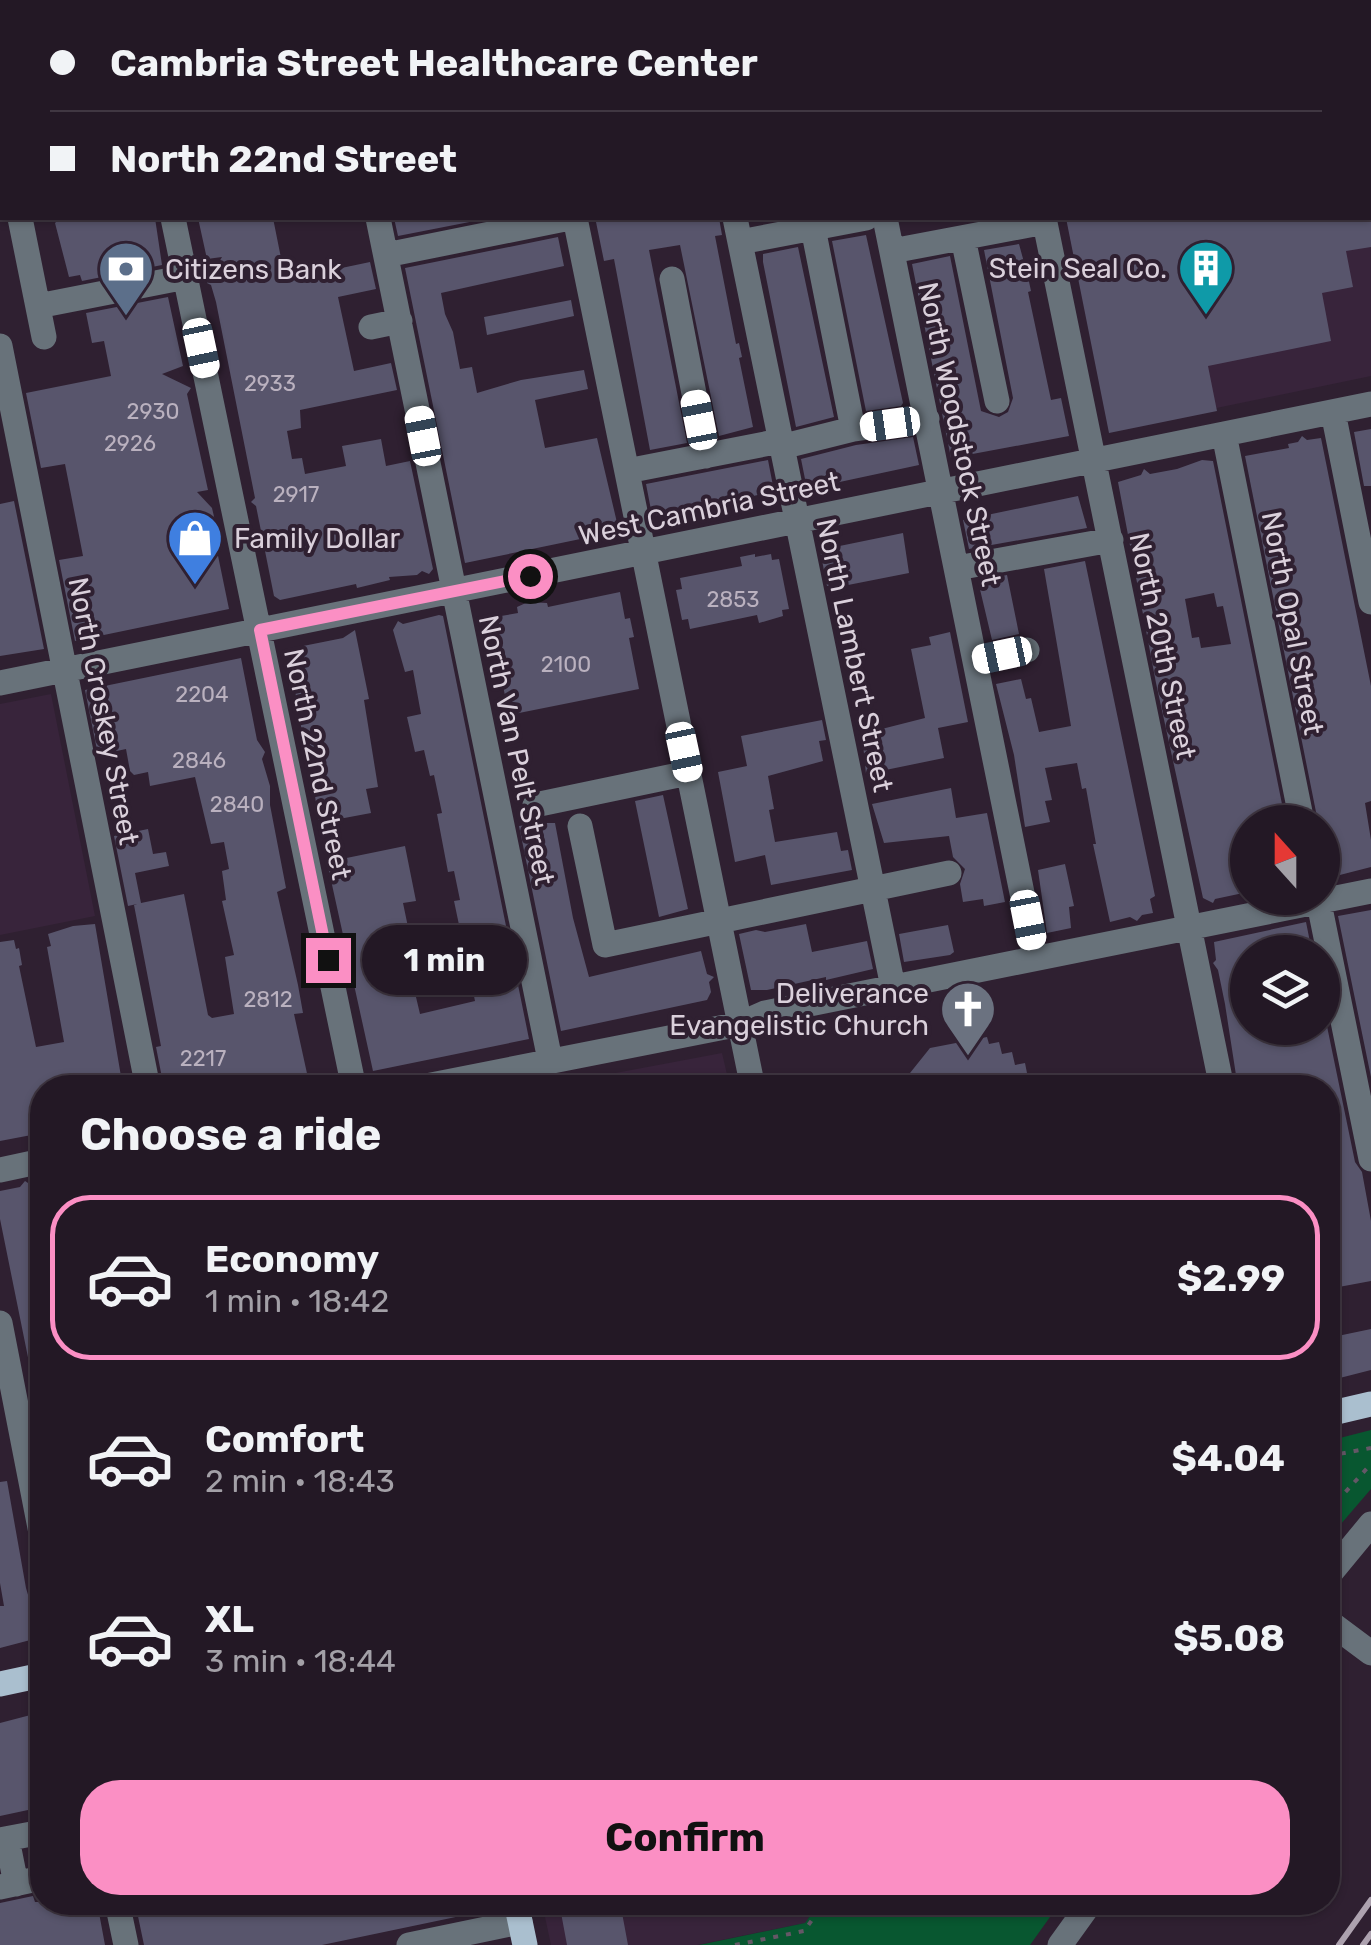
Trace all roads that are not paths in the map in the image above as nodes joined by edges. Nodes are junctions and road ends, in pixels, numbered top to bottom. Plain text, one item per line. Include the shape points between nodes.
1 (20, 220) edge
2 (174, 220) edge
3 (378, 220) edge
4 (563, 220) edge
5 (573, 220) edge
6 (855, 220) edge
7 (886, 220) edge
8 (1044, 220) edge
9 (813, 228) junction
10 (737, 230) edge
11 (963, 238) junction
12 (892, 251) junction
13 (386, 255) junction
14 (186, 277) junction
15 (672, 279) dead end
16 (38, 306) junction
17 (400, 321) junction
18 (371, 327) dead end
19 (44, 337) dead end
20 (0, 346) edge
21 (997, 402) dead end
22 (1371, 404) edge
23 (1333, 412) junction
24 (927, 419) junction
25 (853, 430) junction
26 (1224, 434) junction
27 (781, 444) junction
28 (706, 456) junction
29 (1095, 460) junction
30 (627, 471) junction
31 (942, 492) junction
32 (796, 521) junction
33 (1111, 540) junction
34 (644, 552) junction
35 (957, 568) junction
36 (454, 591) junction
37 (1371, 602) edge
38 (260, 630) junction
39 (1028, 650) dead end
40 (976, 660) junction
41 (66, 670) junction
42 (0, 683) edge
43 (688, 773) junction
44 (1299, 805) edge
45 (535, 806) dead end
46 (580, 826) dead end
47 (948, 873) dead end
48 (872, 888) junction
49 (1371, 891) edge
50 (1340, 896) edge
51 (1252, 915) edge
52 (1321, 915) edge
53 (718, 920) junction
54 (1190, 929) junction
55 (1035, 958) junction
56 (893, 987) junction
57 (740, 1024) junction
58 (550, 1060) junction
59 (145, 1075) edge
60 (351, 1075) edge
61 (478, 1075) edge
62 (750, 1075) edge
63 (1219, 1075) edge
64 (1371, 1159) edge
65 (30, 1164) edge
66 (0, 1170) edge
67 (0, 1323) edge
68 (1371, 1404) edge
69 (1340, 1411) edge
70 (30, 1477) edge
71 (1371, 1524) edge
72 (1340, 1561) edge
73 (1340, 1630) edge
74 (1371, 1653) edge
75 (30, 1678) edge
76 (0, 1684) edge
77 (30, 1835) edge
78 (4, 1840) edge
79 (8, 1885) edge
80 (120, 1915) edge
81 (1082, 1915) edge
82 (520, 1923) edge
83 (126, 1945) edge
84 (408, 1945) edge
85 (1060, 1945) edge

1 - 16 street
2 - 14 street, North 22nd Street
3 - 13 street, North Van Pelt Street
4 - 13 street
5 - 30 street
6 - 9 street
7 - 12 street, North Woodstock Street
8 - 11 street
8 - 29 street, North 20th Street
9 - 10 street
9 - 25 street
10 - 27 street, North Lambert Street
11 - 12 street
11 - 21 street
12 - 24 street, North Woodstock Street
13 - 17 street, North Van Pelt Street
14 - 16 street
14 - 38 street, North 22nd Street
15 - 28 street
16 - 19 street
17 - 18 street
17 - 36 street, North Van Pelt Street
20 - 41 street, North Croskey Street
22 - 23 street, West Cambria Street
23 - 26 street, West Cambria Street
23 - 37 street
24 - 25 street
24 - 31 street, North Woodstock Street
25 - 27 street
26 - 29 street, West Cambria Street
26 - 44 street, North Opal Street
27 - 28 street
27 - 32 street, North Lambert Street
28 - 30 street
29 - 31 street, West Cambria Street
29 - 33 street, North 20th Street
30 - 34 street
31 - 32 street, West Cambria Street
31 - 35 street, North Woodstock Street
32 - 34 street, West Cambria Street
32 - 48 street, North Lambert Street
33 - 35 street
33 - 54 street, North 20th Street
34 - 36 street, West Cambria Street
34 - 43 street
35 - 40 street, North Woodstock Street
36 - 38 street, West Cambria Street
36 - 58 street, North Van Pelt Street
38 - 41 street, West Cambria Street
38 - 60 street, North 22nd Street
39 - 40 street
40 - 55 street, North Woodstock Street
41 - 42 street, West Cambria Street
41 - 59 street, North Croskey Street
43 - 45 street
43 - 53 street
46 - 53 street via 605,944
47 - 48 street
48 - 53 street
48 - 56 street, North Lambert Street
49 - 50 street
51 - 54 street
52 - 64 street
53 - 57 street
54 - 55 street
54 - 63 street, North 20th Street
55 - 56 street
56 - 57 street
57 - 58 street
57 - 62 street
58 - 61 street
65 - 66 street
67 - 70 street
68 - 69 main road
71 - 72 street
73 - 74 street
75 - 76 main road
77 - 78 street
78 - 79 street
80 - 83 street
81 - 85 street
82 - 84 street

